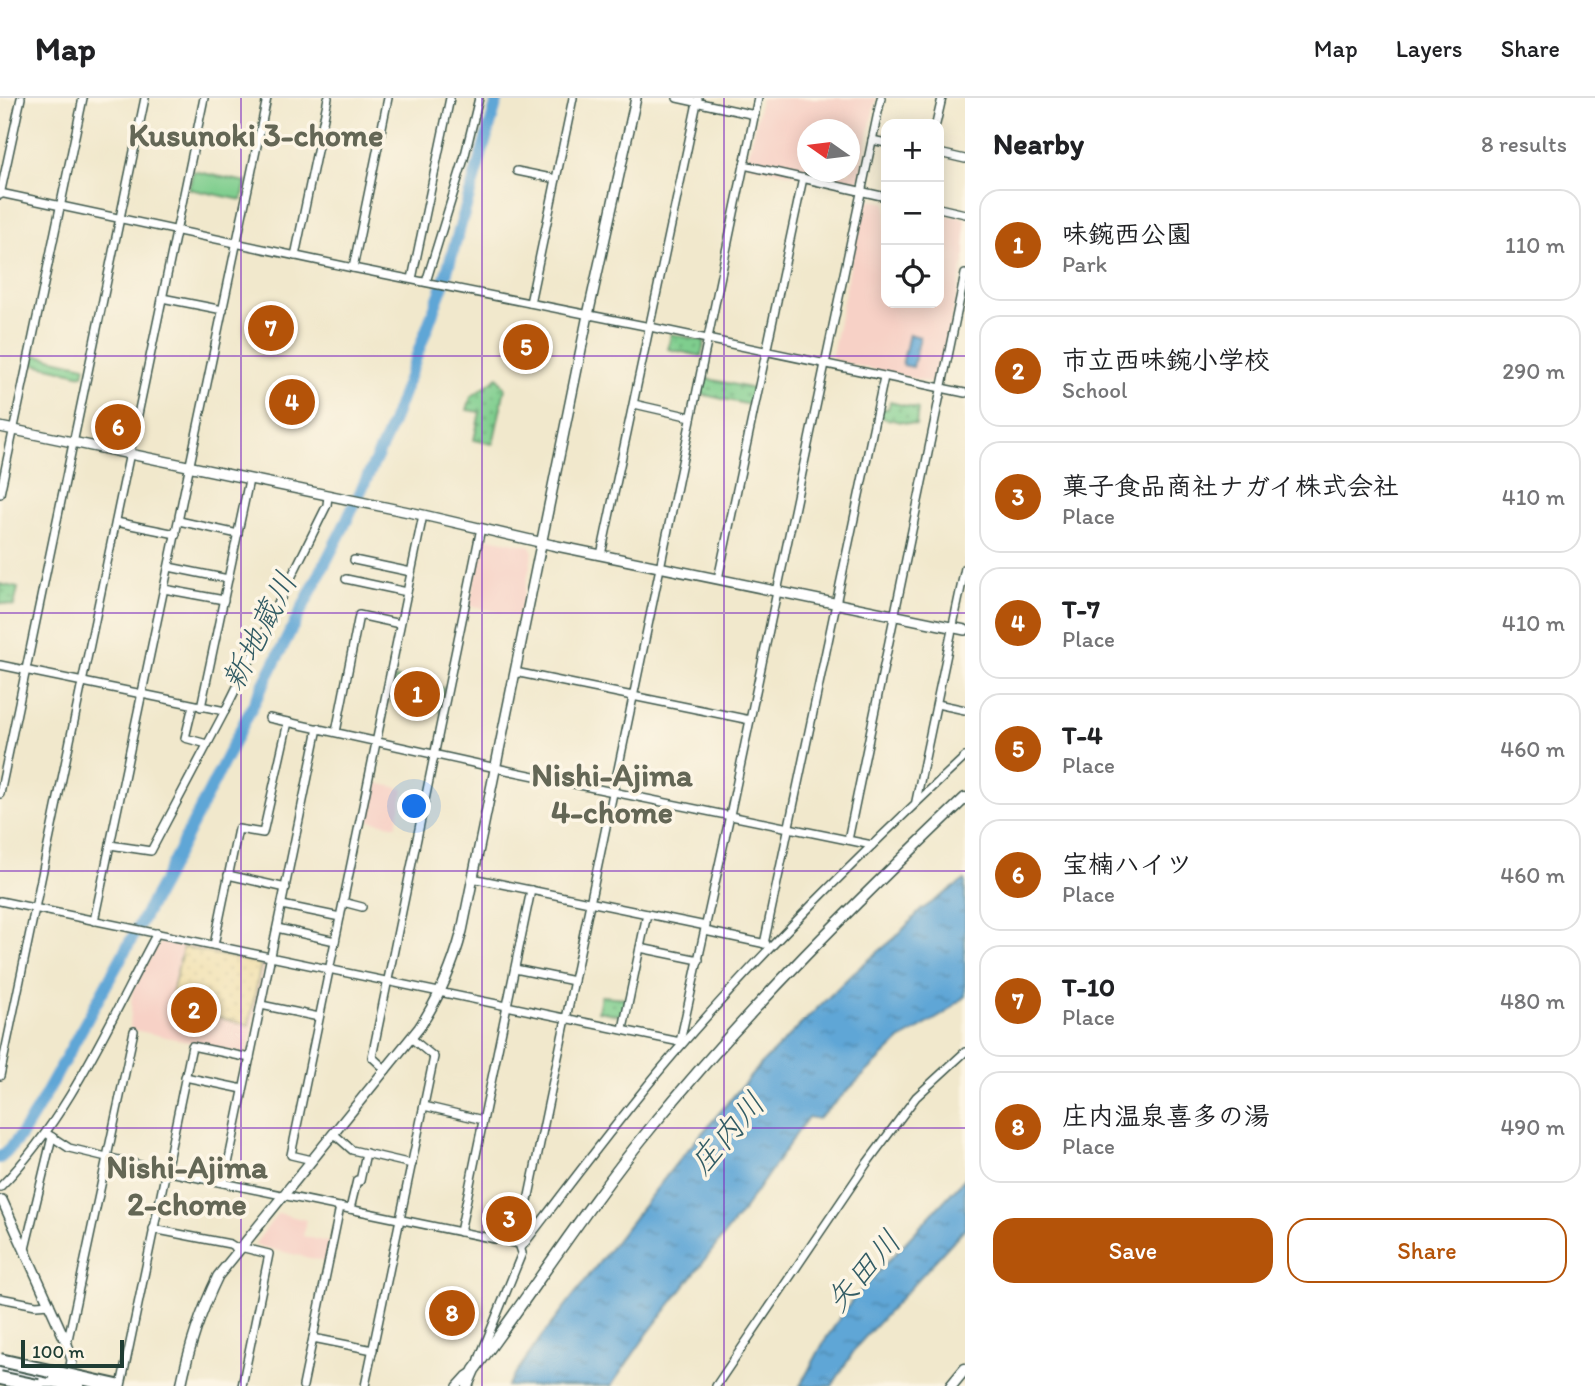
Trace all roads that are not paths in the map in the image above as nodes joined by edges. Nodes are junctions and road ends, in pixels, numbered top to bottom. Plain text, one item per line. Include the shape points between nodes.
1 (21, 98) edge
2 (83, 98) edge
3 (145, 98) edge
4 (204, 98) edge
5 (267, 98) edge
6 (328, 98) edge
7 (388, 98) edge
8 (450, 98) edge
9 (480, 98) edge
10 (573, 98) edge
11 (636, 98) edge
12 (677, 98) edge
13 (758, 98) edge
14 (881, 98) edge
15 (942, 98) edge
16 (697, 100) edge
17 (755, 115) junction
18 (937, 119) edge
19 (872, 140) junction
20 (881, 142) edge
21 (944, 154) edge
22 (965, 159) edge
23 (744, 165) junction
24 (517, 171) dead end
25 (797, 177) edge
26 (556, 179) junction
27 (802, 182) edge
28 (820, 182) edge
29 (861, 192) junction
30 (0, 194) edge
31 (881, 196) edge
32 (60, 204) junction
33 (944, 209) edge
34 (965, 214) edge
35 (120, 217) junction
36 (178, 229) junction
37 (237, 243) junction
38 (295, 256) junction
39 (353, 268) junction
40 (965, 274) edge
41 (412, 279) junction
42 (426, 282) junction
43 (162, 298) junction
44 (530, 303) junction
45 (223, 310) junction
46 (592, 316) junction
47 (650, 327) junction
48 (708, 339) junction
49 (766, 351) junction
50 (825, 364) junction
51 (884, 377) junction
52 (942, 389) junction
53 (965, 393) edge
54 (634, 404) junction
55 (691, 417) junction
56 (0, 427) edge
57 (14, 429) junction
58 (73, 442) junction
59 (129, 456) junction
60 (191, 467) junction
61 (249, 480) junction
62 (0, 494) edge
63 (328, 496) junction
64 (423, 516) junction
65 (179, 521) junction
66 (116, 522) junction
67 (481, 528) junction
68 (176, 534) junction
69 (238, 534) junction
70 (542, 541) junction
71 (601, 555) junction
72 (354, 560) dead end
73 (169, 567) junction
74 (660, 567) junction
75 (965, 568) edge
76 (411, 572) junction
77 (228, 579) junction
78 (346, 579) dead end
79 (718, 579) junction
80 (164, 589) junction
81 (407, 592) junction
82 (777, 592) junction
83 (224, 600) junction
84 (836, 603) junction
85 (894, 616) junction
86 (400, 624) junction
87 (953, 627) junction
88 (965, 630) edge
89 (0, 665) edge
90 (26, 670) junction
91 (515, 672) junction
92 (83, 682) junction
93 (142, 694) junction
94 (634, 696) junction
95 (937, 704) junction
96 (197, 706) junction
97 (965, 710) edge
98 (225, 711) junction
99 (269, 718) dead end
100 (750, 720) junction
101 (288, 722) junction
102 (318, 729) junction
103 (336, 732) junction
104 (376, 742) junction
105 (207, 744) junction
106 (435, 754) junction
107 (965, 757) edge
108 (496, 768) junction
109 (613, 793) junction
110 (0, 794) edge
111 (965, 798) edge
112 (916, 802) junction
113 (730, 815) junction
114 (789, 827) junction
115 (848, 840) junction
116 (110, 845) junction
117 (872, 845) junction
118 (228, 874) junction
119 (472, 878) junction
120 (285, 888) junction
121 (531, 890) junction
122 (0, 901) edge
123 (343, 902) junction
124 (590, 902) junction
125 (282, 905) junction
126 (362, 907) dead end
127 (35, 909) junction
128 (648, 914) junction
129 (340, 917) junction
130 (94, 922) junction
131 (277, 928) junction
132 (706, 929) junction
133 (157, 933) junction
134 (335, 941) junction
135 (214, 945) junction
136 (769, 945) junction
137 (640, 947) junction
138 (271, 958) junction
139 (699, 960) junction
140 (515, 969) junction
141 (329, 970) junction
142 (574, 981) junction
143 (387, 982) junction
144 (440, 993) junction
145 (261, 1005) junction
146 (506, 1007) junction
147 (319, 1017) junction
148 (566, 1017) junction
149 (623, 1029) junction
150 (134, 1031) dead end
151 (411, 1038) junction
152 (682, 1043) junction
153 (965, 1052) edge
154 (250, 1058) junction
155 (386, 1070) junction
156 (0, 1076) edge
157 (185, 1077) junction
158 (243, 1089) junction
159 (424, 1106) junction
160 (483, 1121) junction
161 (334, 1134) junction
162 (49, 1135) junction
163 (366, 1153) junction
164 (106, 1157) junction
165 (312, 1160) junction
166 (412, 1164) junction
167 (165, 1171) junction
168 (224, 1183) junction
169 (0, 1187) edge
170 (282, 1195) junction
171 (0, 1200) edge
172 (340, 1207) junction
173 (350, 1209) junction
174 (401, 1220) junction
175 (153, 1228) junction
176 (460, 1232) junction
177 (520, 1246) junction
178 (239, 1248) junction
179 (25, 1249) junction
180 (0, 1298) edge
181 (50, 1304) junction
182 (313, 1338) junction
183 (67, 1344) junction
184 (373, 1350) junction
185 (0, 1360) edge
186 (0, 1367) edge
187 (965, 1369) edge
188 (45, 1370) junction
189 (474, 1370) junction
190 (70, 1372) joint
191 (0, 1379) edge
192 (58, 1383) edge
193 (38, 1386) edge
194 (78, 1386) edge
195 (119, 1386) edge
196 (181, 1386) edge
197 (242, 1386) edge
198 (303, 1386) edge
199 (365, 1386) edge
200 (457, 1386) edge
201 (467, 1386) edge
202 (716, 1386) edge
203 (951, 1386) edge

1 - 30 street
2 - 32 street
3 - 35 street
4 - 36 street
5 - 37 street
6 - 38 street
7 - 39 street
8 - 41 street
9 - 42 street
10 - 26 street
11 - 46 street
12 - 16 street
13 - 17 street
14 - 19 street
15 - 18 street
16 - 17 street
16 - 47 street
17 - 23 street
19 - 20 street
19 - 29 street
21 - 22 street
23 - 25 street
23 - 48 street
24 - 26 street
26 - 44 street
27 - 49 street
28 - 29 street
29 - 31 street
29 - 50 street
30 - 32 street
32 - 35 street
32 - 57 street
33 - 34 street
35 - 36 street
35 - 58 street
36 - 37 street
36 - 43 street
37 - 38 street
37 - 45 street
38 - 39 street
39 - 41 street
40 - 52 street
41 - 42 street
42 - 44 street
43 - 45 street
43 - 59 street
44 - 46 street
45 - 60 street
46 - 47 street
46 - 70 street
47 - 48 street
47 - 54 street
48 - 49 street
48 - 55 street
49 - 50 street
49 - 79 street
50 - 51 street
50 - 82 street
51 - 52 street
51 - 84 street
52 - 53 street
52 - 85 street
54 - 55 street
54 - 71 street
55 - 74 street
56 - 57 street
57 - 58 street
57 - 62 street
58 - 59 street
58 - 90 street
59 - 60 street
59 - 66 street
60 - 61 street
60 - 65 street
61 - 63 street
61 - 69 street
63 - 64 street
63 - 98 street
64 - 67 street
64 - 76 street
65 - 68 street
65 - 69 street
66 - 68 street
66 - 92 street
67 - 70 street
67 - 106 street
68 - 73 street
69 - 77 street
70 - 71 street
70 - 91 street
71 - 74 street
72 - 76 street
73 - 77 street
73 - 80 street
74 - 79 street
74 - 94 street
75 - 87 street
76 - 81 street
77 - 83 street
78 - 81 street
79 - 82 street
80 - 83 street
80 - 93 street
81 - 86 street
82 - 84 street
82 - 100 street
83 - 96 street
84 - 85 street
84 - 114 street
85 - 87 street
85 - 115 street
86 - 103 street via 359,615
86 - 104 street
87 - 88 street
87 - 95 street
89 - 90 street
90 - 92 street
90 - 110 street
91 - 94 street
91 - 108 street
92 - 93 street
92 - 127 street
93 - 96 street
93 - 116 street
94 - 100 street
94 - 109 street
95 - 97 street
95 - 112 street
96 - 98 street
96 - 105 street via 185,738
98 - 105 street
99 - 101 street
100 - 113 street
101 - 102 street
101 - 118 street via 264,833 237,829
102 - 103 street
102 - 120 street
103 - 104 street
104 - 106 street
104 - 123 street
105 - 116 street via 151,851
106 - 108 street
106 - 143 street
107 - 112 street
108 - 109 street
108 - 119 street
109 - 113 street
109 - 124 street
111 - 189 main road via 803,956 720,1045 651,1127
112 - 117 street
113 - 114 street
113 - 132 street
114 - 115 street
114 - 136 street
115 - 117 street
116 - 130 street
117 - 136 street
118 - 120 street
118 - 135 street
119 - 121 street
119 - 144 street via 457,948
120 - 125 street
121 - 124 street
121 - 140 street
122 - 127 street
123 - 126 street
123 - 129 street
124 - 128 street
124 - 142 street
125 - 129 street
125 - 131 street
127 - 130 street
127 - 156 street
128 - 132 street
128 - 137 street
129 - 134 street
130 - 133 street
131 - 134 street
131 - 138 street
132 - 136 street
132 - 139 street
133 - 135 street
133 - 162 street
134 - 141 street
135 - 138 street
136 - 152 street
137 - 139 street
137 - 149 street
138 - 141 street
138 - 145 street
139 - 152 street
140 - 142 street
140 - 146 street
141 - 143 street
141 - 147 street
142 - 148 street
143 - 144 street
143 - 155 street via 372,1057
144 - 146 street
144 - 151 street
145 - 147 street
145 - 154 street
146 - 148 street
146 - 160 street
147 - 165 street via 291,1155
148 - 149 street
148 - 177 street
149 - 152 street
150 - 164 street
151 - 155 street
151 - 159 street via 434,1057
152 - 177 street
153 - 202 street via 916,1097
154 - 157 street via 192,1046
154 - 158 street
155 - 161 street
157 - 158 street
157 - 167 street
158 - 168 street
159 - 160 street
159 - 166 street
160 - 176 street
161 - 163 street via 352,1150
161 - 165 street
162 - 164 street via 69,1148
162 - 169 street
162 - 179 street
163 - 166 street
163 - 173 street
164 - 167 street
164 - 183 street
165 - 170 street
166 - 174 street
167 - 168 street
167 - 175 street
168 - 170 street
170 - 172 street
170 - 178 street
171 - 179 street
172 - 173 street
172 - 182 street
173 - 174 street
174 - 176 street
174 - 184 street
175 - 178 street
175 - 195 street
176 - 177 street
177 - 189 street via 522,1253
178 - 196 street via 204,1304
178 - 197 street via 269,1254
179 - 181 street
180 - 181 street
181 - 183 street
182 - 184 street
182 - 198 street
183 - 190 street
184 - 199 street
185 - 188 highway, bridge
186 - 188 highway, bridge
187 - 203 main road
188 - 195 highway, bridge
189 - 200 street
189 - 201 main road
190 - 192 street
191 - 192 highway
191 - 193 highway, bridge
192 - 194 highway, bridge

